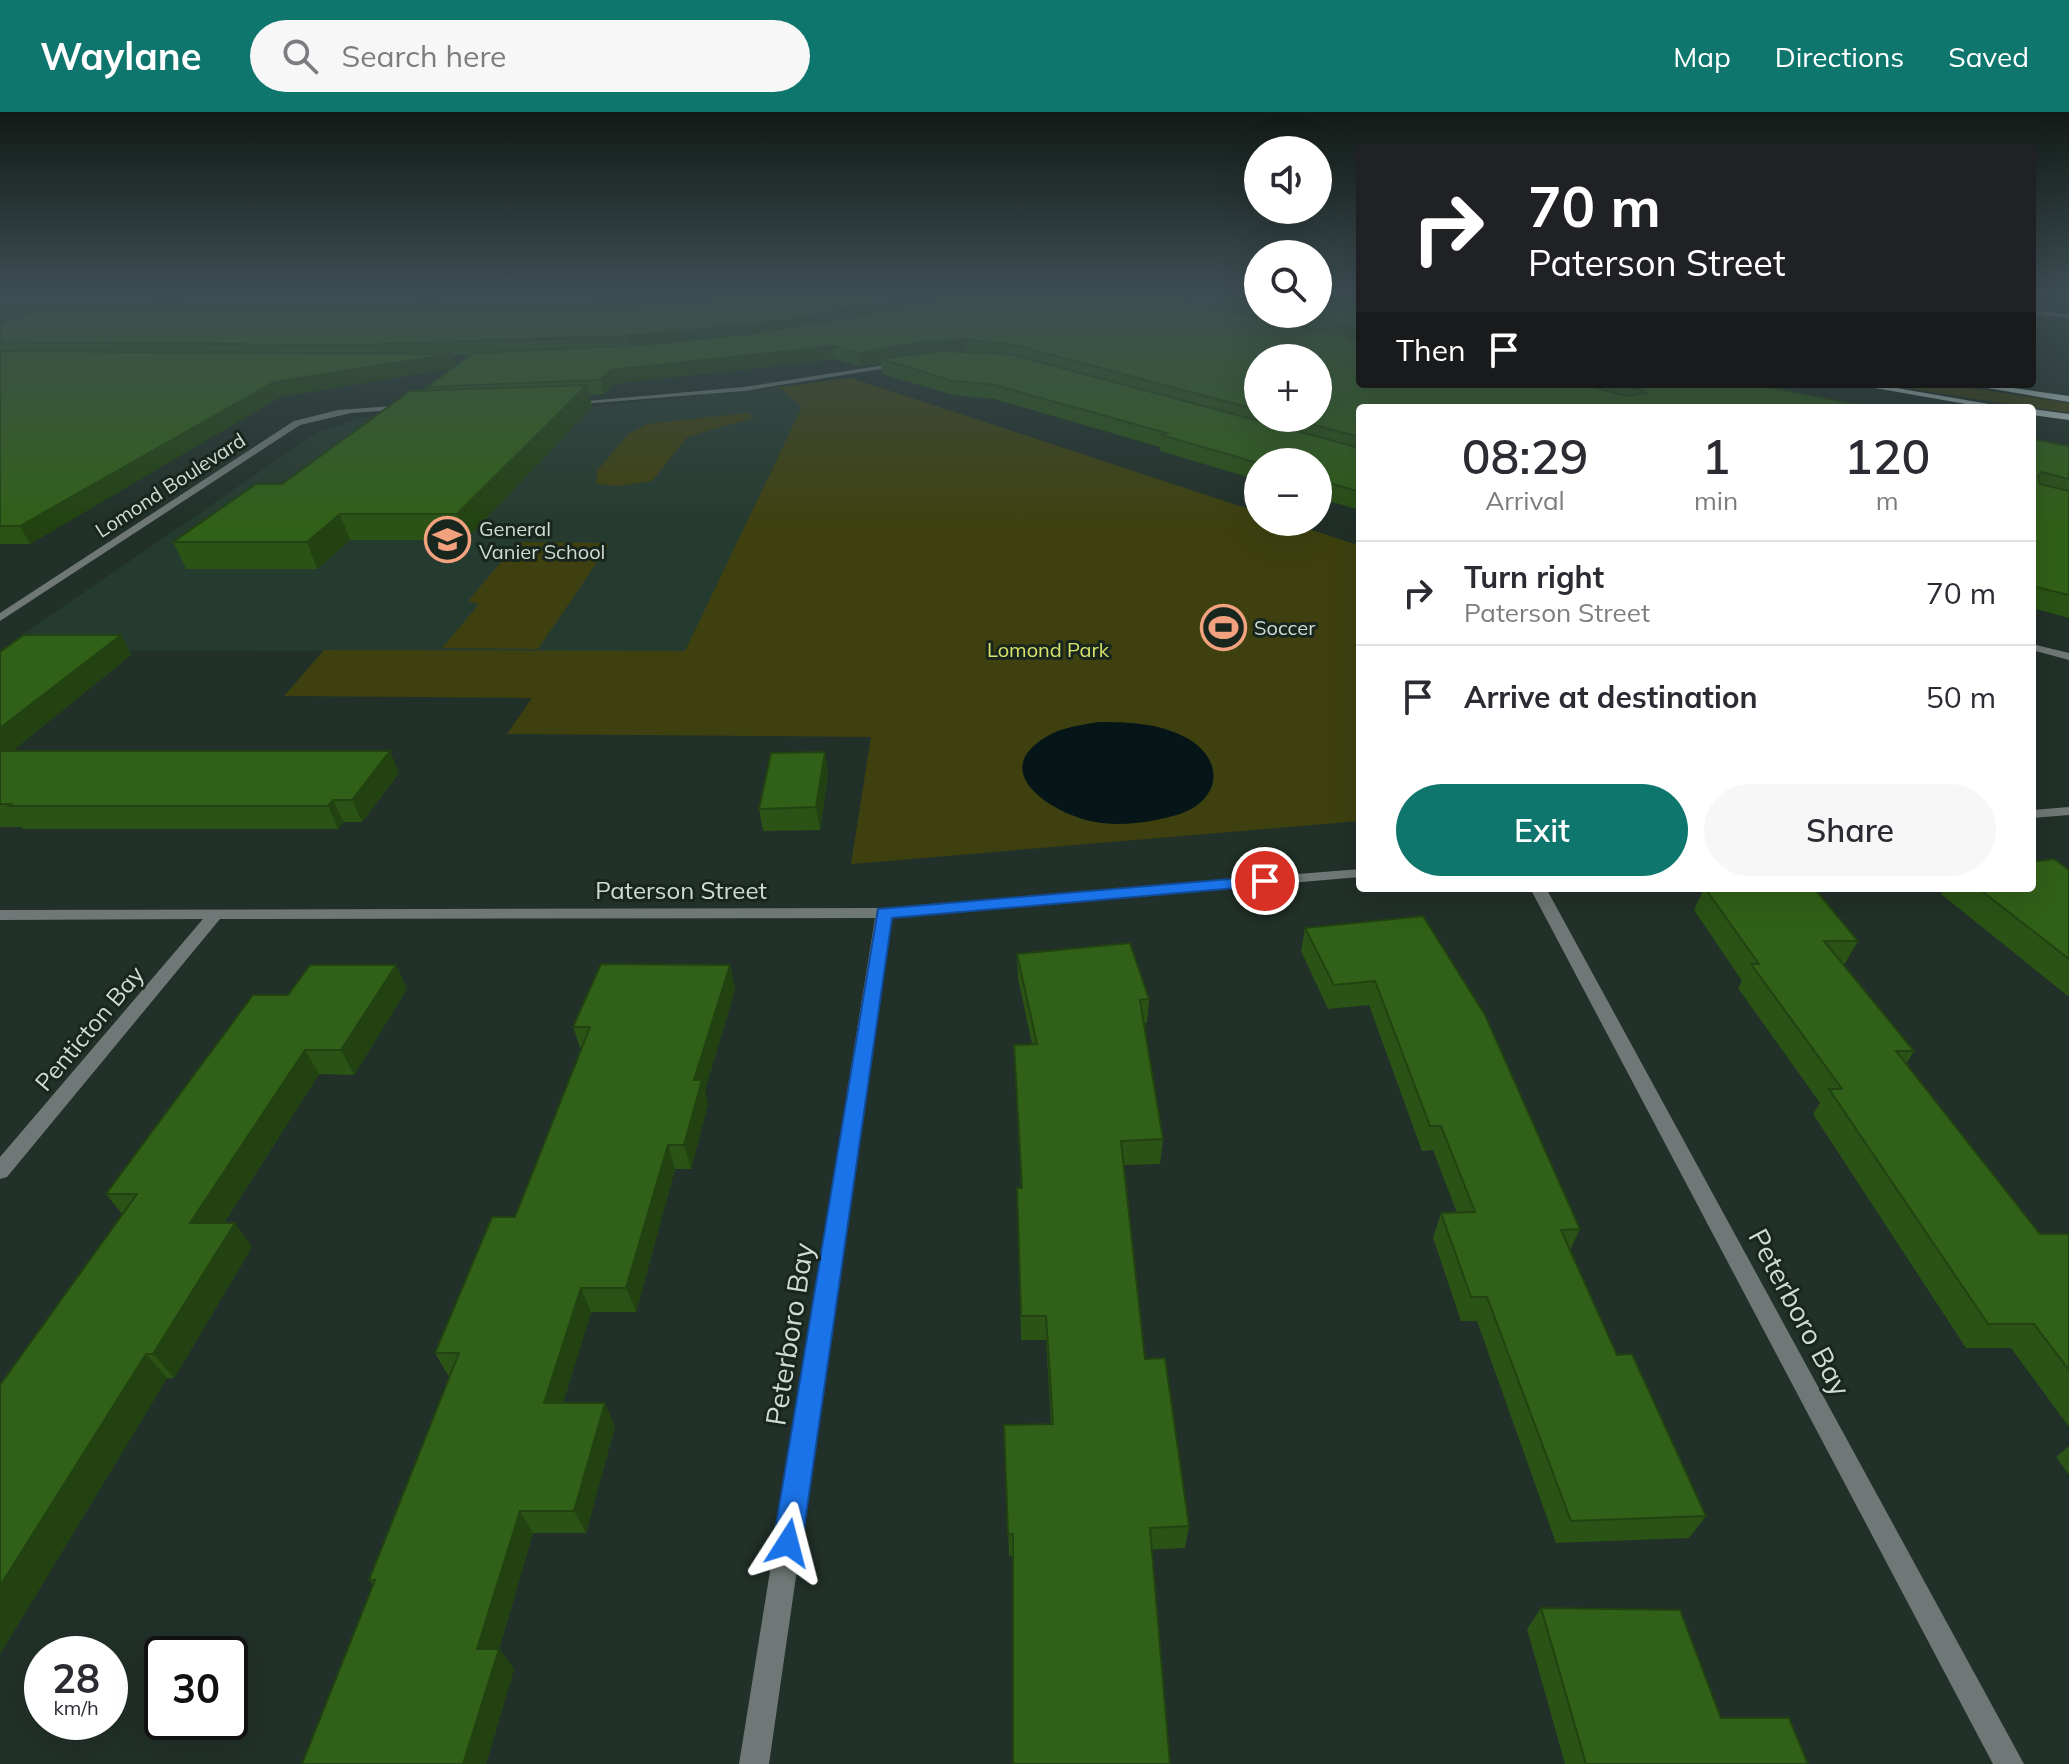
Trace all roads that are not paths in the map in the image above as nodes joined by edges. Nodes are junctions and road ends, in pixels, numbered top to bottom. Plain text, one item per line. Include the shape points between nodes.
1 (858, 371) edge
2 (1881, 388) edge
3 (1995, 388) edge
4 (2069, 399) edge
5 (564, 403) edge
6 (1982, 404) edge
7 (416, 407) edge
8 (2036, 413) edge
9 (2069, 417) edge
10 (0, 618) edge
11 (2036, 648) edge
12 (2069, 657) edge
13 (2069, 811) edge
14 (2036, 814) edge
15 (1356, 873) edge
16 (1540, 892) edge
17 (884, 913) junction
18 (0, 915) edge
19 (214, 916) junction
20 (0, 1171) edge
21 (754, 1764) edge
22 (2009, 1764) edge

1 - 5 street via 744,389
2 - 6 main road
3 - 4 main road
7 - 10 street, Lomond Boulevard via 326,413 297,423
8 - 9 main road
11 - 12 street
13 - 14 street
15 - 17 street, Paterson Street
16 - 22 street, Peterboro Bay
17 - 19 street, Paterson Street
17 - 21 street, Peterboro Bay
18 - 19 street, Paterson Street
19 - 20 street, Penticton Bay

